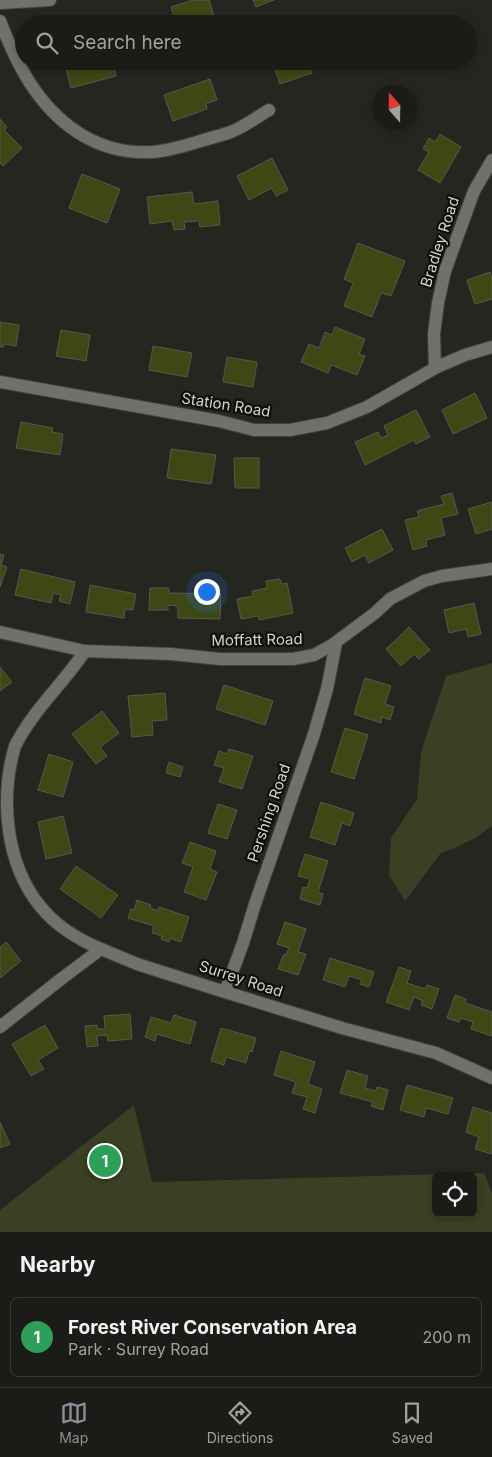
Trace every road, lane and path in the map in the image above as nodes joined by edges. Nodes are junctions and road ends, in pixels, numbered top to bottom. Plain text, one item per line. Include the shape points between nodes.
1 (50, 0) edge
2 (0, 3) edge
3 (0, 20) edge
4 (15, 54) edge
5 (23, 70) edge
6 (269, 110) dead end
7 (492, 160) edge
8 (492, 347) edge
9 (435, 368) junction
10 (0, 382) edge
11 (492, 569) edge
12 (0, 632) edge
13 (336, 643) junction
14 (85, 651) junction
15 (101, 949) junction
16 (225, 992) junction
17 (0, 1027) edge
18 (492, 1078) edge

1 - 2 street
3 - 4 street
5 - 6 street via 51,111 74,130 94,142 128,152 153,152 188,145 234,131
7 - 9 street, Bradley Road via 474,191 445,271 434,334
8 - 9 street, Station Road
9 - 10 street, Station Road via 368,407 327,423 290,430 254,430
11 - 13 street, Moffatt Road via 424,581 390,599
12 - 14 street, Moffatt Road
13 - 14 street, Moffatt Road via 314,655 293,659 220,659
13 - 16 street, Pershing Road via 314,734
14 - 15 street, Surrey Road via 27,724 4,775 1,802 11,854 40,907 67,931
15 - 16 street, Surrey Road
15 - 17 street
16 - 18 street, Surrey Road via 436,1053

